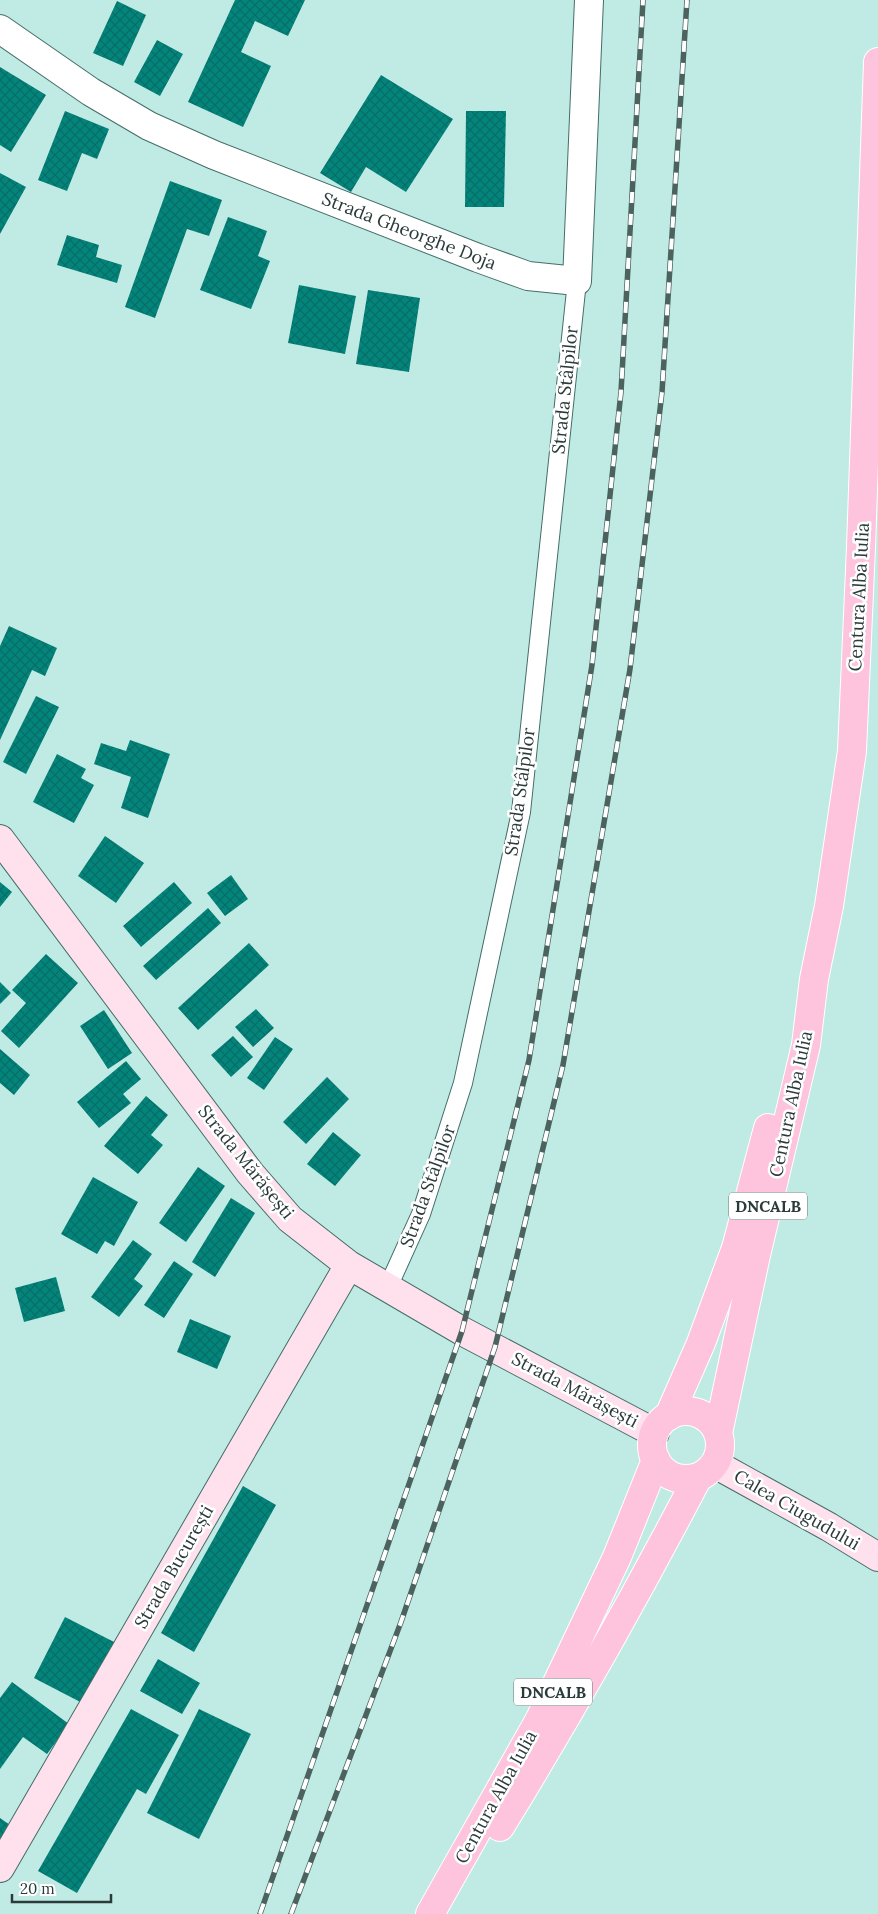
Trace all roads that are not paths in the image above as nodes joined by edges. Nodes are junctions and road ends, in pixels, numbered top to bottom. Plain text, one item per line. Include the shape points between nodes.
1 (589, 0) edge
2 (0, 29) edge
3 (878, 62) edge
4 (577, 281) junction
5 (0, 839) edge
6 (814, 979) junction
7 (349, 1265) junction
8 (388, 1287) junction
9 (718, 1433) junction
10 (660, 1436) junction
11 (706, 1471) junction
12 (878, 1557) edge
13 (0, 1868) edge
14 (430, 1914) edge
15 (447, 1914) edge

1 - 4 street
2 - 4 street, Strada Gheorghe Doja via 91,92 149,126 206,151 528,276
3 - 6 main road, Centura Alba Iulia / DNCALB via 852,751 829,906
4 - 8 lane, Strada Stâlpilor via 521,812 463,1083 421,1214
5 - 7 main road, Strada Mărășești via 250,1173 290,1219
6 - 9 main road, Centura Alba Iulia / DNCALB via 806,1045
6 - 10 main road, Centura Alba Iulia / DNCALB via 790,1042 736,1248 701,1343
7 - 8 main road, Strada Mărășești
7 - 13 main road, Strada București
8 - 10 main road, Strada Mărășești via 462,1331
9 - 10 main road via 712,1423 686,1411
9 - 11 main road via 721,1444 719,1456
10 - 11 main road via 663,1470 688,1480
10 - 14 main road, Centura Alba Iulia / DNCALB via 617,1557 544,1710
11 - 12 main road, Calea Ciugudului via 829,1527
11 - 15 main road, Centura Alba Iulia / DNCALB via 560,1730

